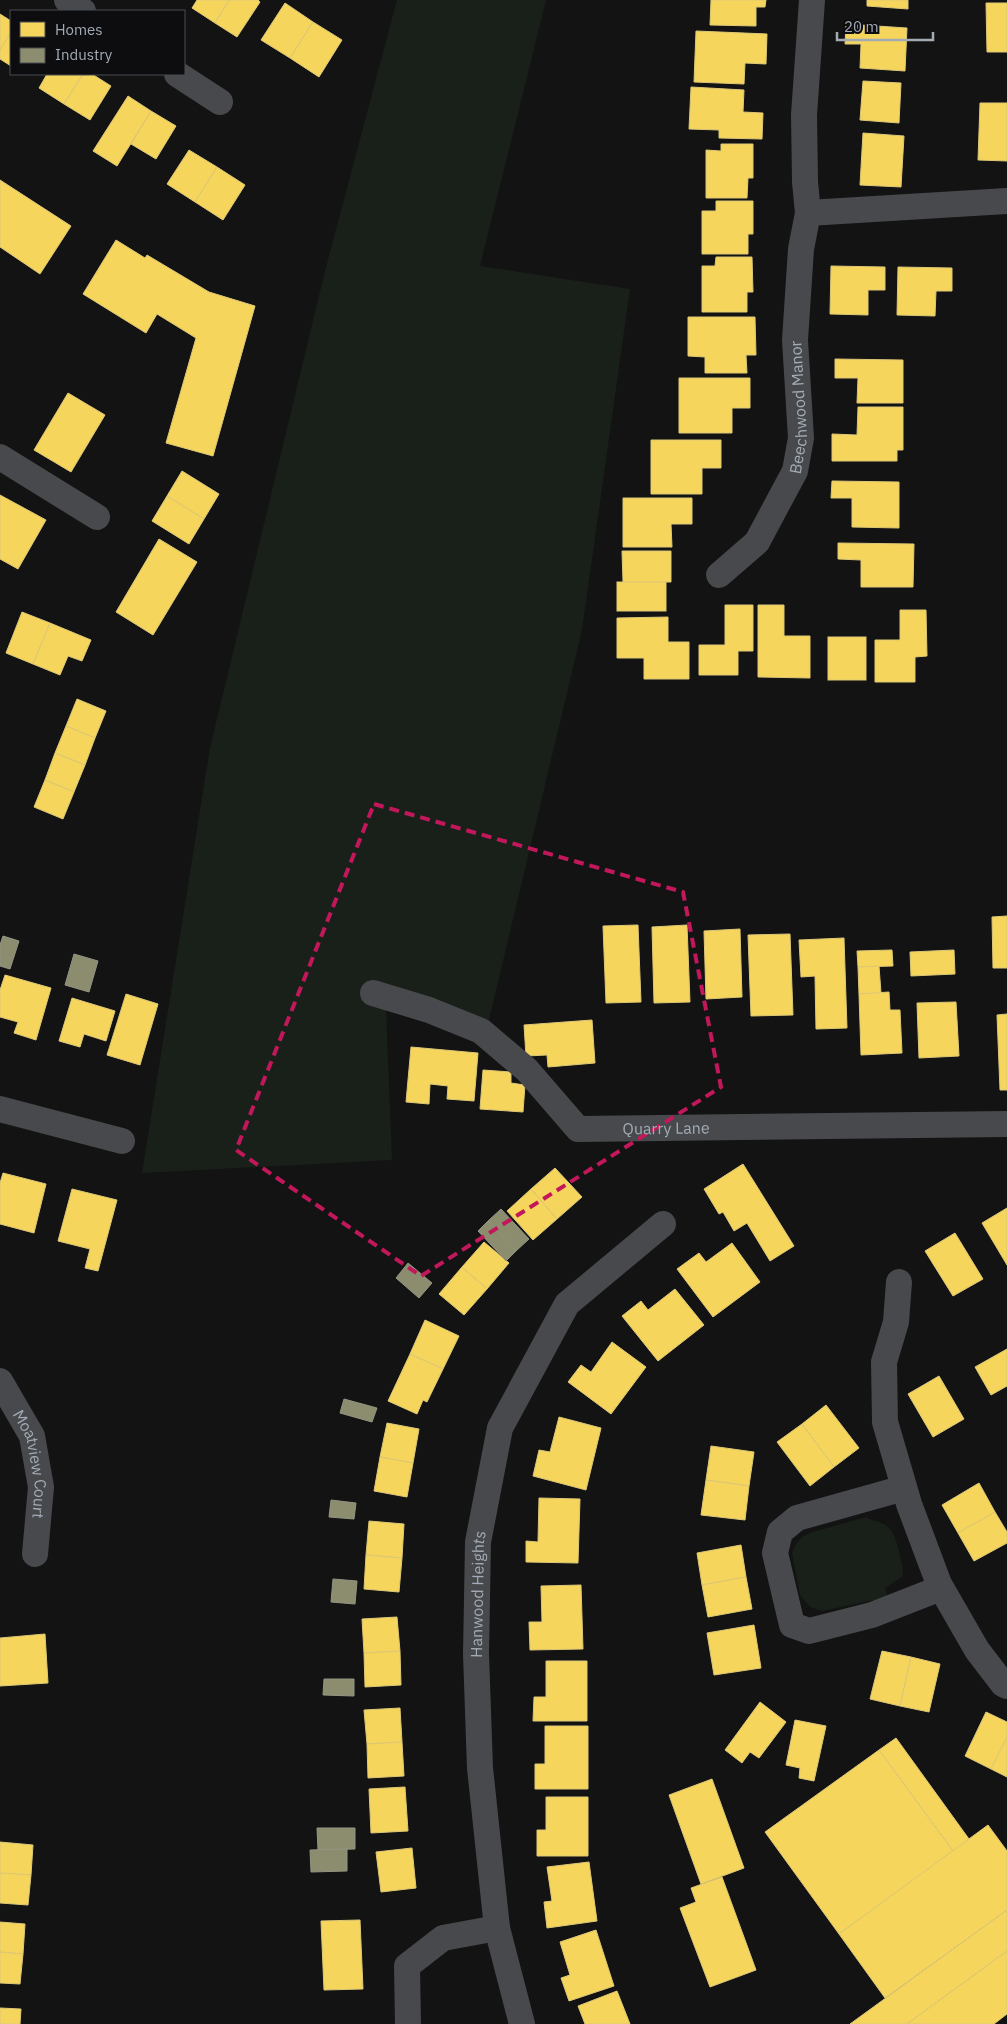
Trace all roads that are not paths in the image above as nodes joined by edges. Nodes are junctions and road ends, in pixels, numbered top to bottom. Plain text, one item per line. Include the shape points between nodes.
1 (67, 0) edge
2 (812, 0) edge
3 (82, 10) edge
4 (179, 75) edge
5 (220, 102) dead end
6 (1007, 201) edge
7 (808, 213) junction
8 (0, 458) edge
9 (97, 517) dead end
10 (719, 575) dead end
11 (372, 993) dead end
12 (0, 1109) edge
13 (1007, 1124) edge
14 (122, 1141) dead end
15 (663, 1224) dead end
16 (899, 1282) dead end
17 (0, 1381) edge
18 (904, 1488) junction
19 (35, 1554) dead end
20 (941, 1588) junction
21 (1007, 1686) edge
22 (497, 1928) junction
23 (408, 2024) edge
24 (522, 2024) edge

1 - 3 street
2 - 7 street, Beechwood Manor via 804,115
4 - 5 street
6 - 7 street
7 - 10 street, Beechwood Manor via 801,250 795,340 801,438 795,471 757,542
8 - 9 street
11 - 13 street, Quarry Lane via 423,1007 481,1031 527,1070 578,1128
12 - 14 street
15 - 22 street, Hanwood Heights via 567,1304 500,1428 478,1542 476,1654 480,1768
16 - 18 street via 896,1322 884,1362 885,1422
17 - 19 street, Moatview Court via 32,1436 41,1487
18 - 20 street
18 - 20 street via 797,1518 780,1532 775,1553 792,1625 809,1631 872,1615
20 - 21 street via 977,1650
22 - 23 street via 443,1938 407,1966
22 - 24 street, Hanwood Heights

